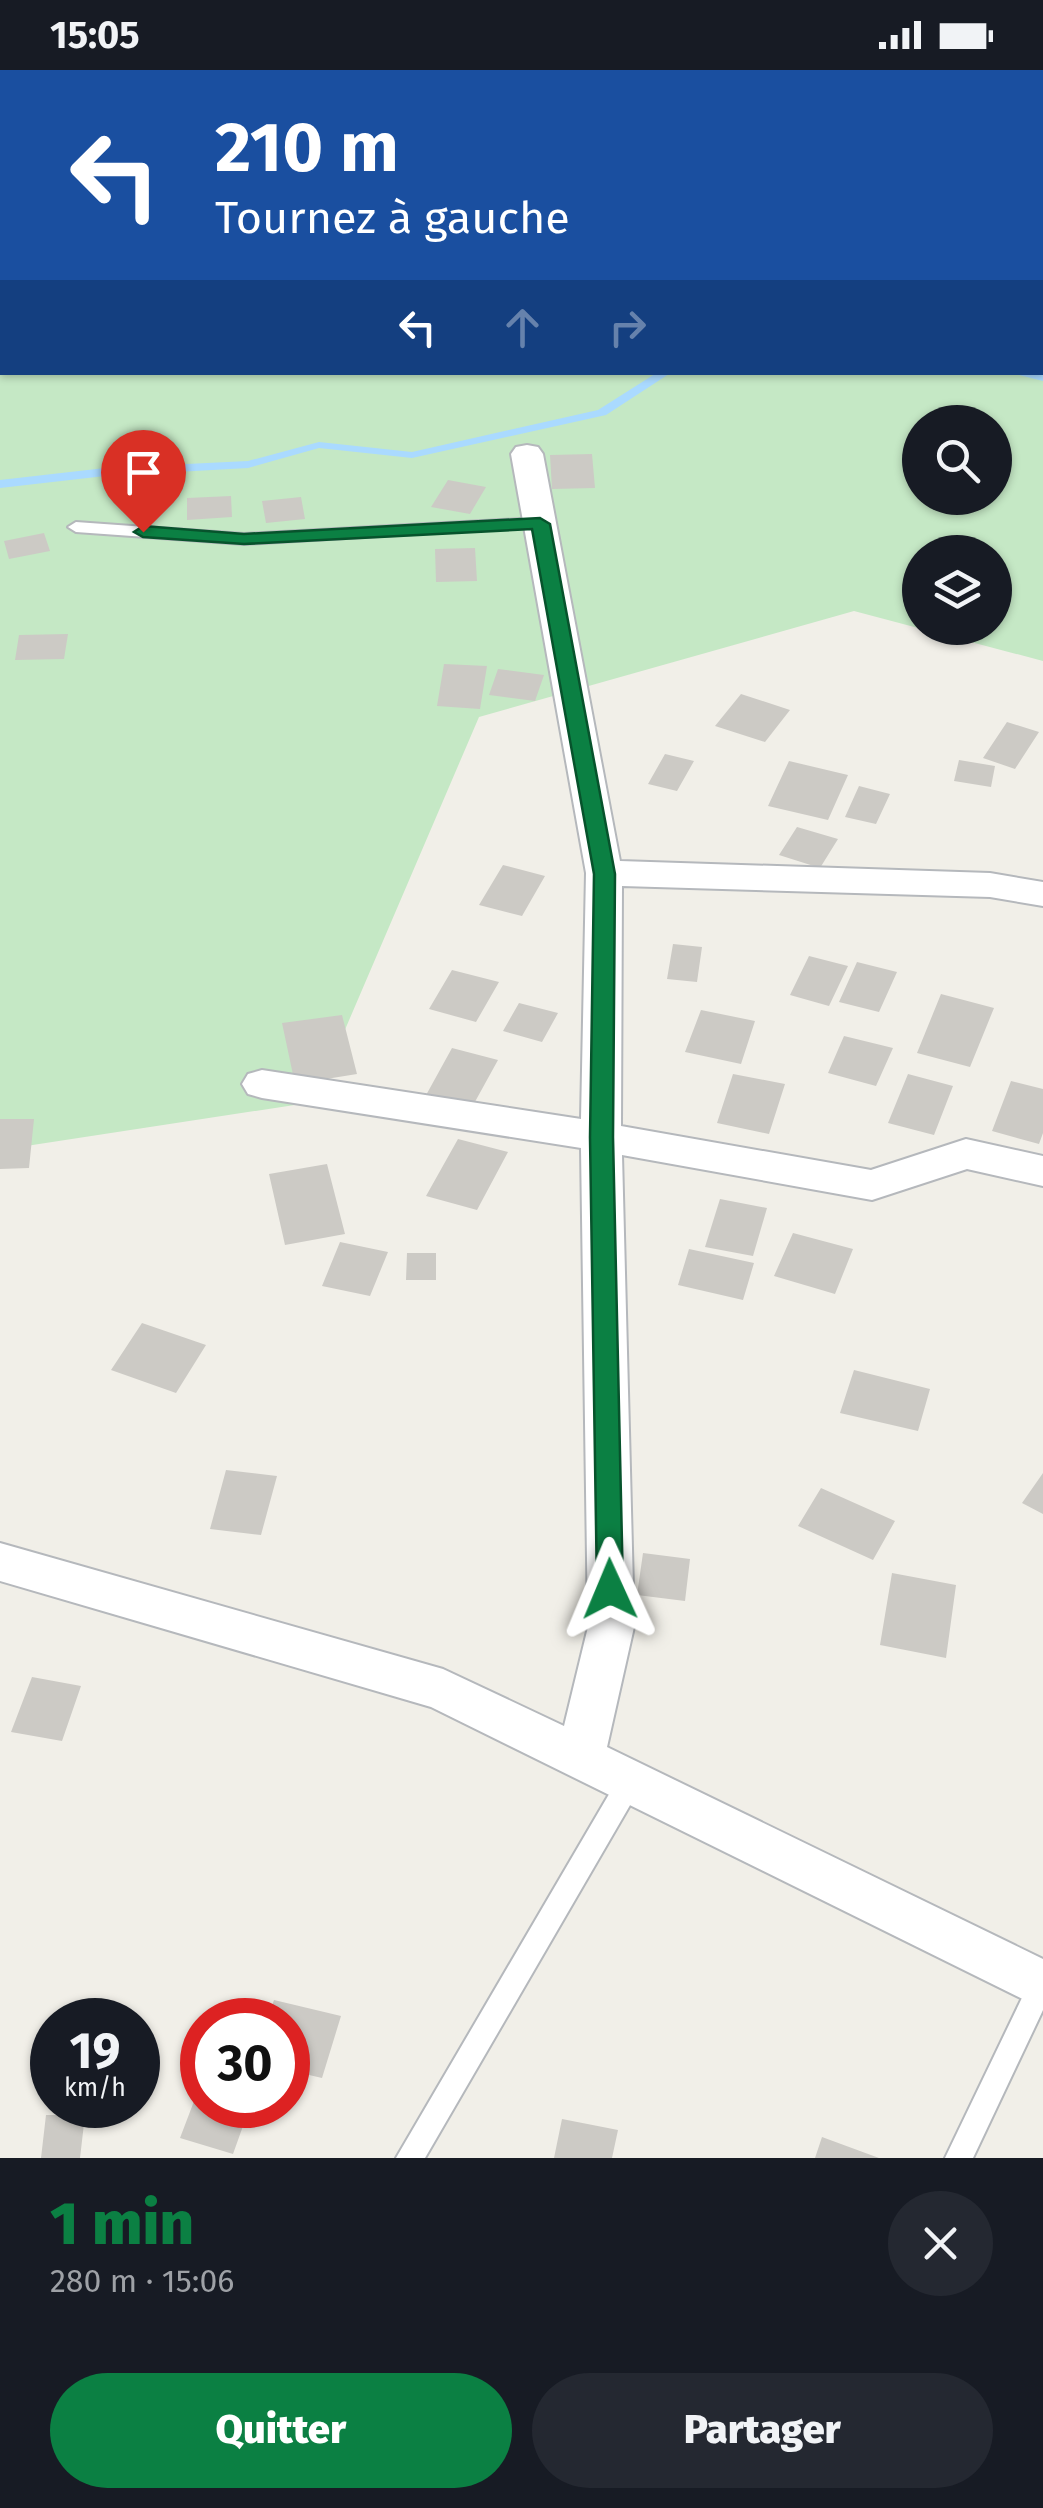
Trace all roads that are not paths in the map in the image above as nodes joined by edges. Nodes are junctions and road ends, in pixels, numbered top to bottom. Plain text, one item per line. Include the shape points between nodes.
1 (527, 454) dead end
2 (540, 524) junction
3 (76, 526) dead end
4 (604, 874) junction
5 (1043, 894) edge
6 (262, 1084) dead end
7 (601, 1137) junction
8 (1043, 1171) edge
9 (0, 1562) edge
10 (582, 1756) junction
11 (631, 1780) junction
12 (1042, 1984) edge
13 (410, 2158) edge
14 (959, 2158) edge

1 - 2 street
2 - 3 lane via 244,539
2 - 4 street
4 - 5 street via 990,885
4 - 7 street
6 - 7 street
7 - 8 street via 872,1185 966,1154
7 - 10 street via 611,1626
9 - 10 street via 443,1690
10 - 11 street
11 - 12 street
11 - 13 lane
12 - 14 lane

